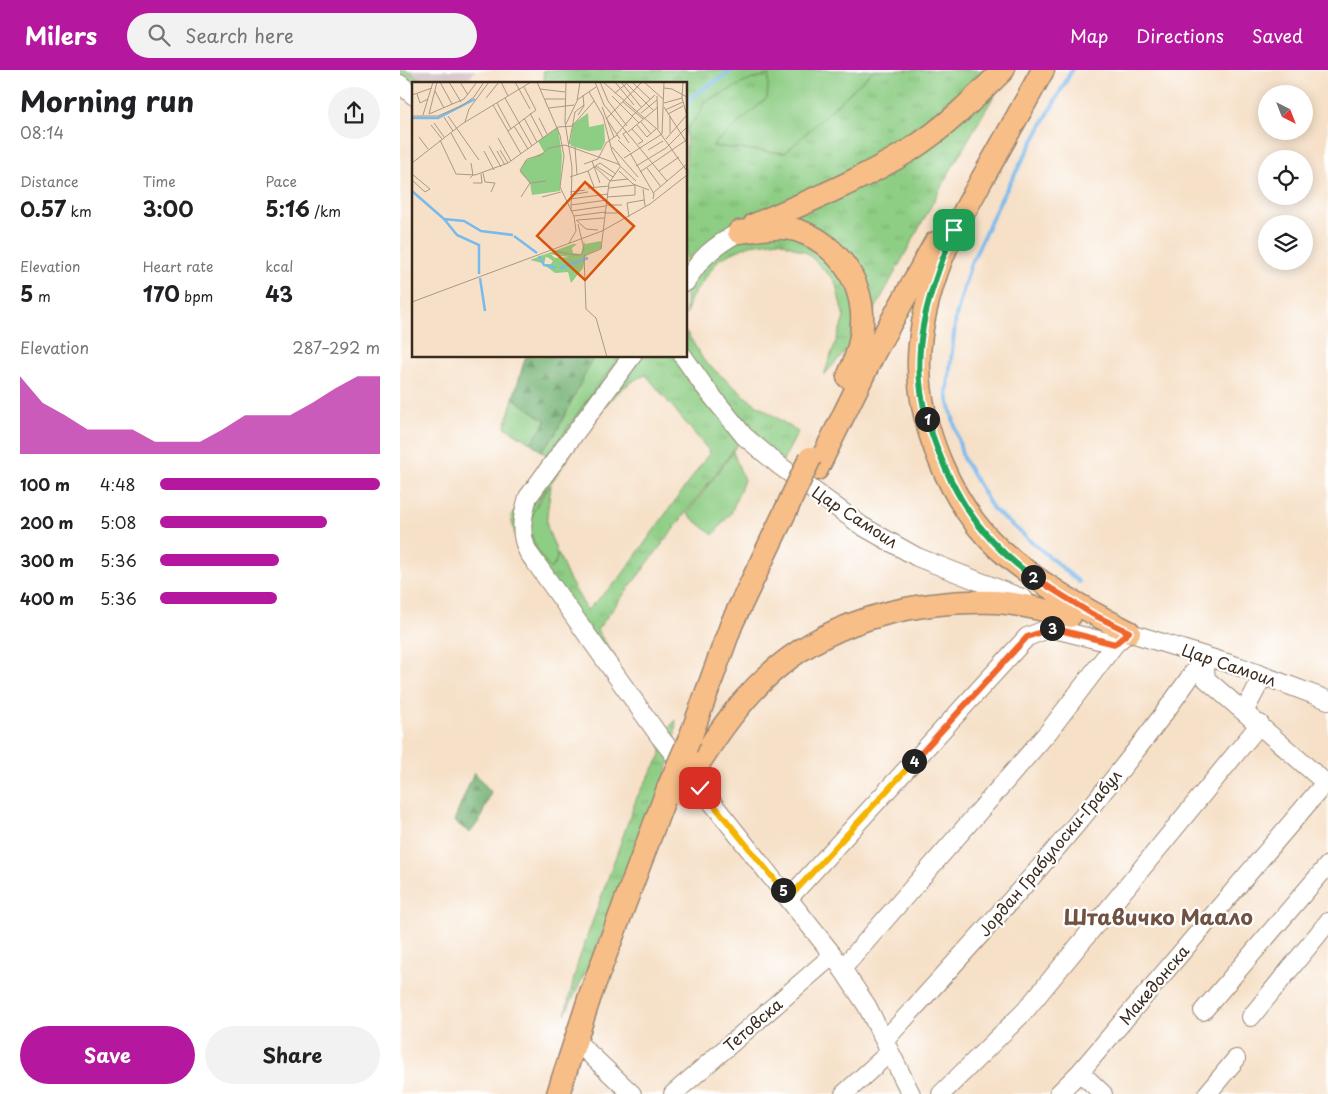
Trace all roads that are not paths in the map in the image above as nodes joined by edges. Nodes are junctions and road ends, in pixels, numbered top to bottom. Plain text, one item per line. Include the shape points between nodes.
1 (1003, 70) edge
2 (1032, 70) edge
3 (1043, 70) edge
4 (400, 84) edge
5 (412, 94) edge
6 (739, 232) junction
7 (688, 279) edge
8 (631, 358) edge
9 (685, 358) edge
10 (814, 463) junction
11 (1070, 616) junction
12 (1122, 638) junction
13 (1204, 657) junction
14 (1263, 676) junction
15 (1328, 700) edge
16 (1244, 712) junction
17 (1260, 724) junction
18 (1327, 784) edge
19 (683, 790) junction
20 (1328, 864) edge
21 (789, 898) junction
22 (1328, 922) edge
23 (837, 962) junction
24 (1203, 1010) dead end
25 (1251, 1018) dead end
26 (576, 1040) junction
27 (888, 1046) junction
28 (1236, 1059) dead end
29 (1080, 1072) junction
30 (907, 1092) edge
31 (558, 1094) edge
32 (632, 1094) edge
33 (673, 1094) edge
34 (844, 1094) edge
35 (941, 1094) edge
36 (1058, 1094) edge
37 (1103, 1094) edge
38 (1207, 1094) edge

1 - 6 main road via 950,121 911,149 869,174
2 - 10 main road
3 - 12 main road via 954,230 935,275 922,329 921,389 943,467 977,525 998,548 1031,575 1092,614
4 - 5 street
6 - 7 street via 712,248
6 - 10 main road via 778,228 797,230 824,244 842,260 858,286 862,333 856,360
8 - 19 street via 528,497 522,516 522,538 528,552 615,674
9 - 11 street, Цар Самоил via 744,436 862,526 917,557
10 - 19 main road, bridge via 732,623 690,738
11 - 12 street, Цар Самоил
11 - 19 main road, bridge via 997,602 878,614 806,647 778,667 718,734
12 - 13 street, Цар Самоил
12 - 21 street via 1050,628 1027,637
12 - 23 street via 1049,731
13 - 14 street, Цар Самоил
13 - 16 street via 1206,679
13 - 27 street, Јордан Грабулоски-Грабул via 1161,720 1034,876
14 - 15 street, Цар Самоил
14 - 16 street
16 - 17 street
17 - 18 street
17 - 35 street via 1025,1011
18 - 29 street, Македонска
19 - 21 street
19 - 26 main road
20 - 24 street
21 - 23 street
22 - 25 street
23 - 27 street via 867,1006
23 - 33 street, Тетовска
26 - 31 main road
26 - 32 street
27 - 30 street
27 - 34 street
28 - 38 street
29 - 36 street, Македонска
29 - 37 street

